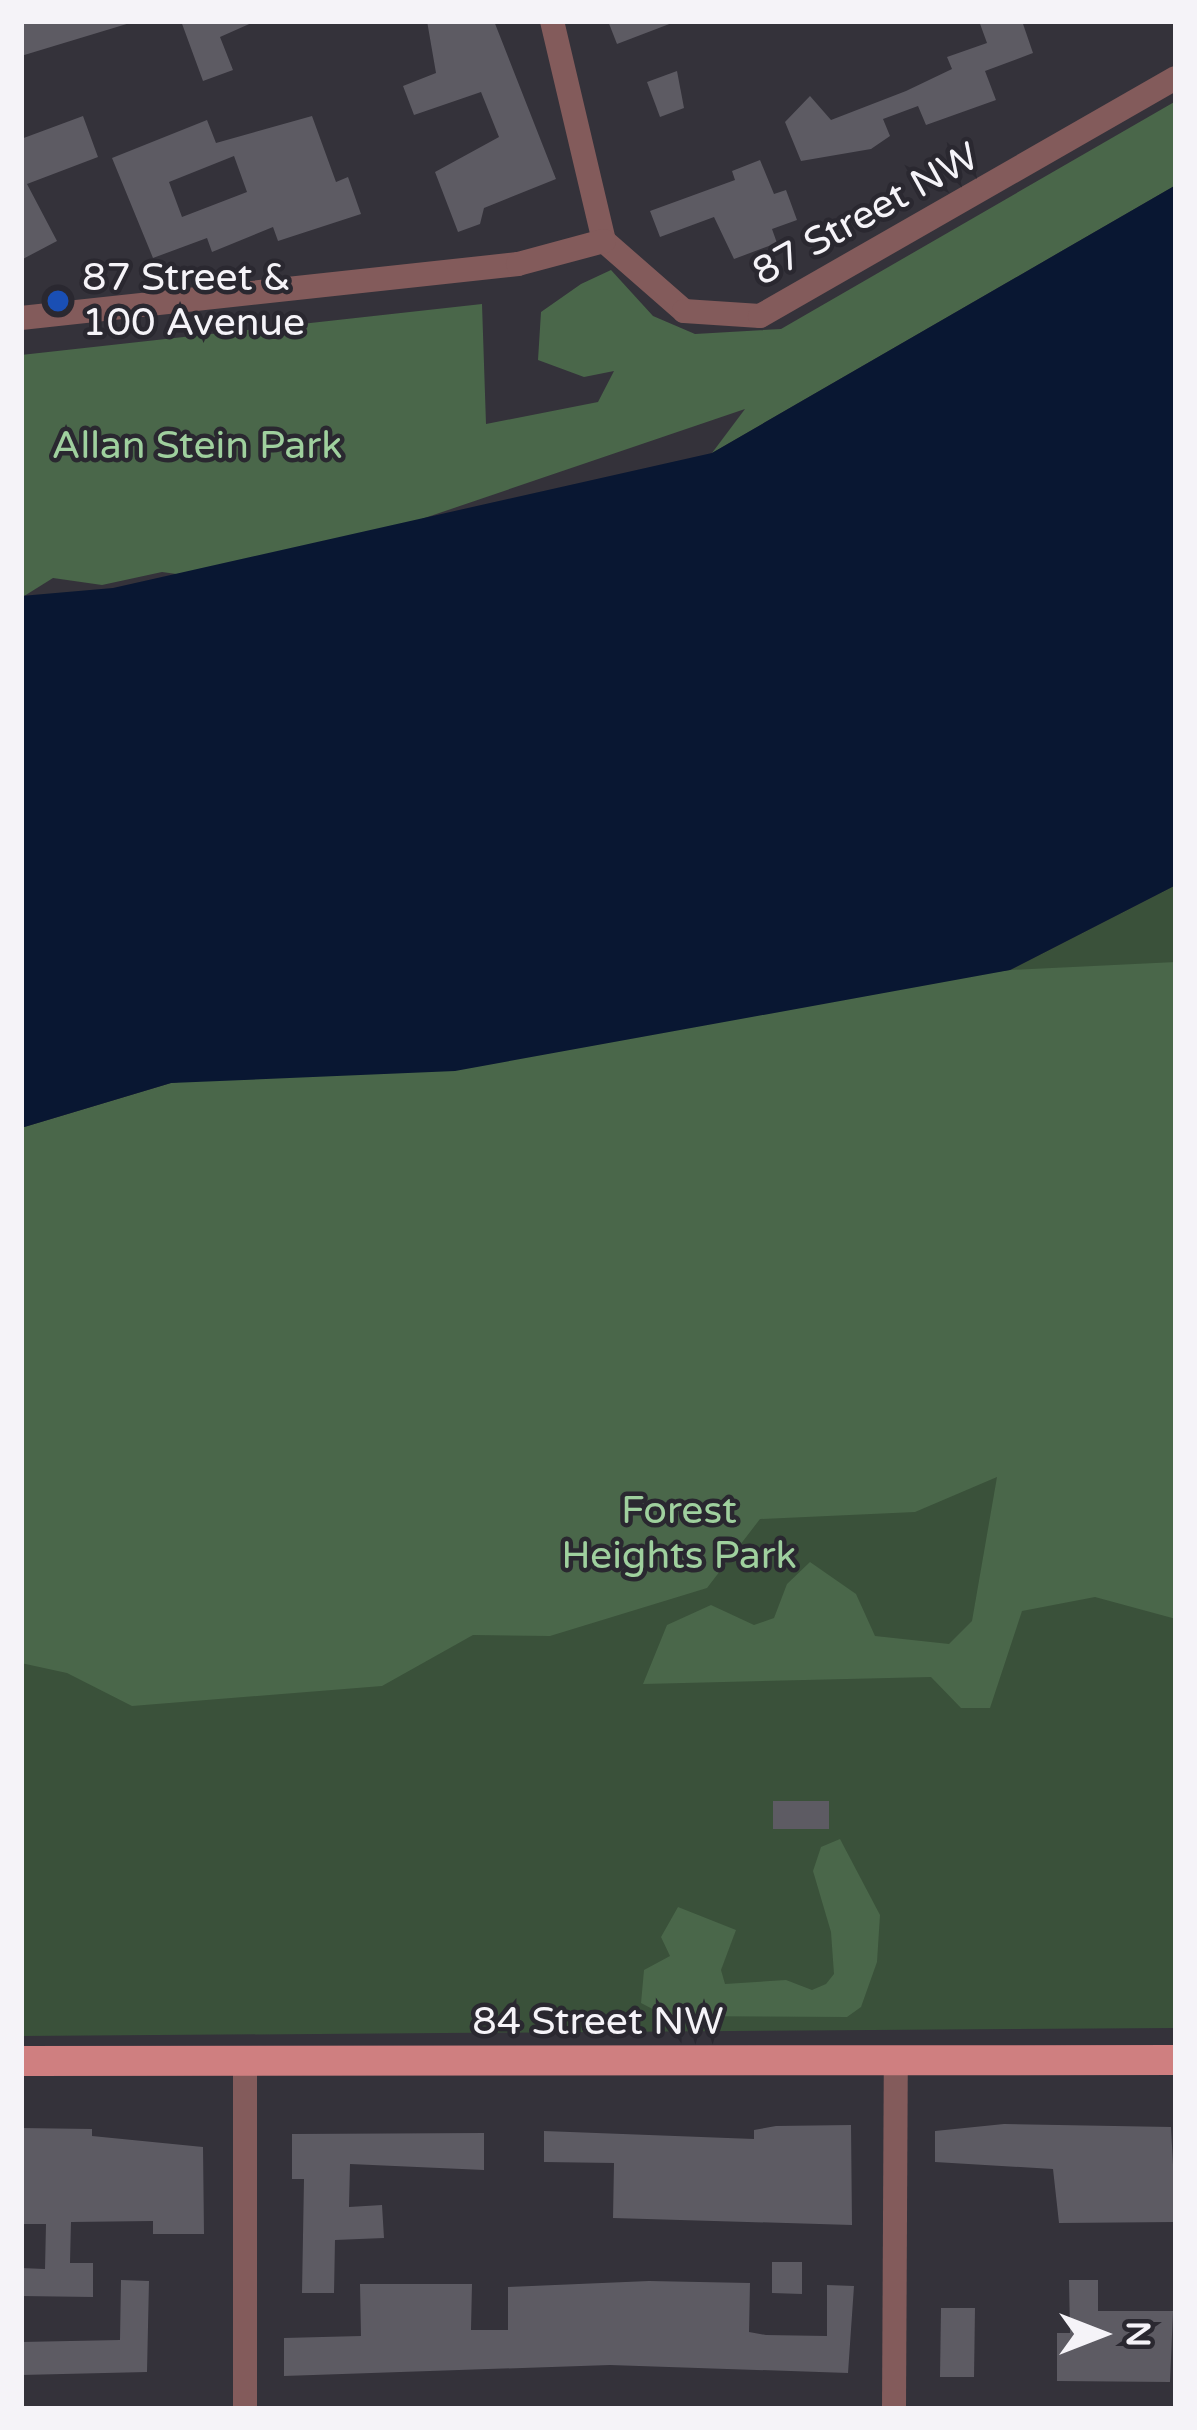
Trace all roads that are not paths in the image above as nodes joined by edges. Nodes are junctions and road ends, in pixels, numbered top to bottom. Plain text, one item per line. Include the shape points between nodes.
1 (552, 21) edge
2 (1176, 78) edge
3 (604, 241) junction
4 (21, 318) edge
5 (896, 2060) junction
6 (1176, 2060) edge
7 (21, 2061) edge
8 (245, 2062) junction
9 (245, 2409) edge
10 (895, 2409) edge

1 - 3 street
2 - 3 street, 87 Street NW via 760,316 684,311
3 - 4 street via 518,264
5 - 6 main road, 84 Street NW
5 - 8 main road, 84 Street NW
5 - 10 street
7 - 8 main road, 84 Street NW
8 - 9 street

